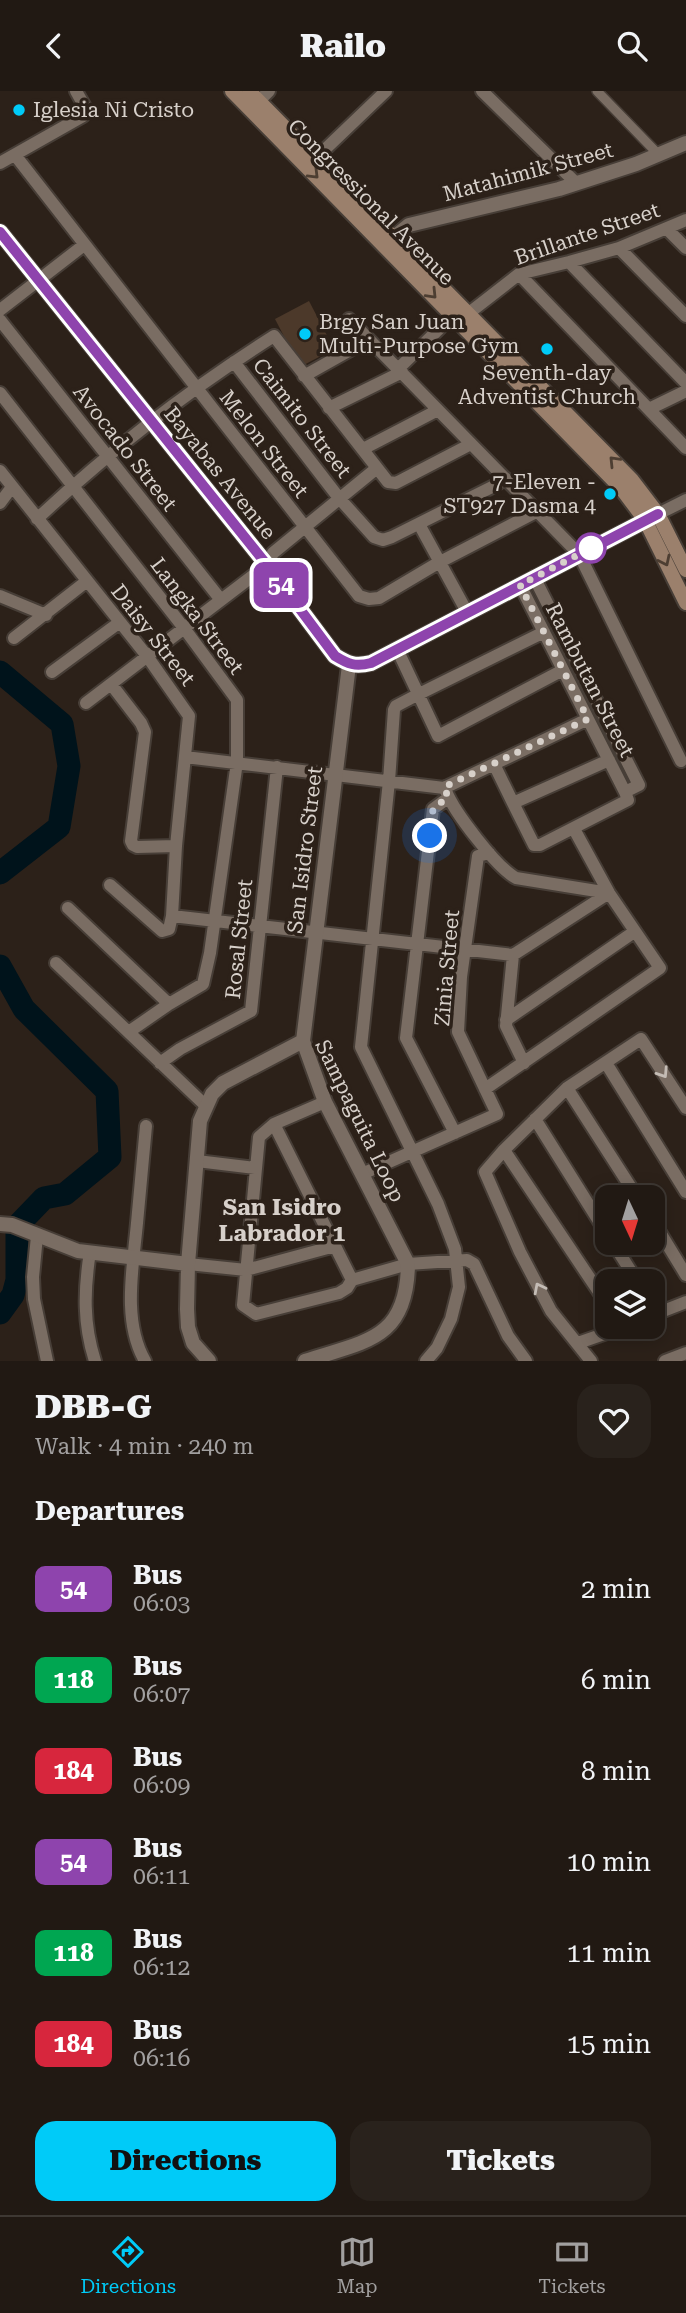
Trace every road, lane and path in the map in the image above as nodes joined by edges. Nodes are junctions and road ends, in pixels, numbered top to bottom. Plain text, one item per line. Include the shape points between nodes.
1 (76, 91) edge
2 (232, 91) edge
3 (386, 91) edge
4 (482, 91) edge
5 (597, 91) edge
6 (259, 94) edge
7 (686, 143) edge
8 (658, 154) junction
9 (15, 155) junction
10 (316, 158) junction
11 (0, 163) edge
12 (576, 183) junction
13 (686, 220) edge
14 (667, 229) junction
15 (0, 232) edge
16 (389, 240) junction
17 (84, 246) junction
18 (619, 248) junction
19 (686, 248) edge
20 (569, 262) junction
21 (519, 274) junction
22 (39, 280) junction
23 (0, 310) edge
24 (469, 313) junction
25 (686, 316) edge
26 (349, 319) dead end
27 (0, 320) edge
28 (441, 327) dead end
29 (368, 340) junction
30 (233, 362) junction
31 (400, 370) junction
32 (304, 376) junction
33 (686, 383) edge
34 (196, 387) junction
35 (686, 391) edge
36 (0, 393) edge
37 (329, 408) junction
38 (649, 409) junction
39 (438, 410) junction
40 (151, 420) junction
41 (471, 444) junction
42 (685, 445) edge
43 (363, 449) junction
44 (107, 456) junction
45 (377, 468) junction
46 (0, 471) edge
47 (505, 478) junction
48 (72, 486) junction
49 (12, 487) junction
50 (339, 498) junction
51 (686, 500) edge
52 (0, 503) edge
53 (538, 511) junction
54 (651, 517) junction
55 (37, 519) junction
56 (419, 524) junction
57 (303, 526) junction
58 (579, 554) junction
59 (438, 563) junction
60 (267, 565) junction
61 (686, 570) edge
62 (534, 577) junction
63 (87, 581) junction
64 (520, 585) junction
65 (0, 596) edge
66 (221, 600) junction
67 (686, 603) edge
68 (467, 612) junction
69 (46, 615) junction
70 (120, 622) junction
71 (184, 628) junction
72 (544, 632) junction
73 (13, 638) dead end
74 (397, 649) junction
75 (147, 656) junction
76 (349, 665) junction
77 (563, 670) junction
78 (52, 672) dead end
79 (111, 684) junction
80 (417, 695) junction
81 (86, 703) dead end
82 (588, 719) junction
83 (185, 757) junction
84 (609, 759) junction
85 (681, 761) dead end
86 (237, 762) junction
87 (494, 764) junction
88 (277, 767) junction
89 (336, 774) junction
90 (389, 781) junction
91 (446, 792) junction
92 (625, 792) junction
93 (513, 803) junction
94 (574, 829) junction
95 (176, 846) junction
96 (489, 853) junction
97 (110, 885) dead end
98 (610, 893) junction
99 (68, 908) dead end
100 (172, 916) junction
101 (214, 921) junction
102 (260, 926) junction
103 (634, 932) junction
104 (316, 933) junction
105 (372, 939) junction
106 (418, 944) junction
107 (465, 950) junction
108 (513, 955) junction
109 (56, 963) dead end
110 (169, 1003) junction
111 (506, 1020) junction
112 (130, 1031) junction
113 (303, 1041) junction
114 (160, 1063) junction
115 (524, 1063) junction
116 (606, 1063) junction
117 (567, 1088) junction
118 (485, 1090) junction
119 (325, 1102) junction
120 (206, 1106) junction
121 (686, 1108) edge
122 (535, 1119) junction
123 (274, 1124) junction
124 (146, 1126) dead end
125 (455, 1133) junction
126 (503, 1150) junction
127 (413, 1152) junction
128 (197, 1161) junction
129 (255, 1168) junction
130 (362, 1174) junction
131 (629, 1185) edge
132 (686, 1192) edge
133 (595, 1215) edge
134 (6, 1224) edge
135 (35, 1235) junction
136 (665, 1241) edge
137 (335, 1246) junction
138 (90, 1252) junction
139 (134, 1259) junction
140 (456, 1260) junction
141 (188, 1263) junction
142 (408, 1264) junction
143 (246, 1270) junction
144 (686, 1275) edge
145 (352, 1280) junction
146 (595, 1286) edge
147 (686, 1302) edge
148 (665, 1309) edge
149 (595, 1337) edge
150 (578, 1343) junction
151 (686, 1353) edge
152 (47, 1361) edge
153 (95, 1361) edge
154 (145, 1361) edge
155 (209, 1361) edge
156 (306, 1361) edge
157 (426, 1361) edge
158 (526, 1361) edge
159 (592, 1361) edge
160 (665, 1361) edge

1 - 9 street via 85,107 83,116
2 -> 16 main road, Congressional Avenue
3 - 10 street
4 - 12 street
5 - 8 street
6 - 10 main road, Congressional Avenue
7 - 8 street, Matahimik Street
8 - 12 street, Matahimik Street
9 - 11 street
9 - 17 street, Melon Street
10 - 16 main road, Congressional Avenue
12 - 16 street, Matahimik Street via 409,225
13 - 14 street, Brillante Street
14 - 18 street, Brillante Street
14 - 19 street
15 - 22 street, Bayabas Avenue
16 - 24 main road, Congressional Avenue
16 -> 54 main road, Congressional Avenue
17 - 22 street
17 - 34 street, Melon Street
18 - 20 street, Brillante Street
18 - 25 street
20 - 21 street, Brillante Street
20 - 33 street
21 - 24 street, Brillante Street
21 - 38 street
22 - 23 street
22 - 40 street, Bayabas Avenue
54 -> 24 main road, Congressional Avenue via 632,480
26 - 29 street
27 - 44 street, Avocado Street
28 - 31 street
29 - 31 street
29 - 32 street
30 - 32 street via 274,336
30 - 34 street
30 - 50 street, Caimito Street
31 - 37 street
31 - 39 street
32 - 37 street
34 - 40 street
34 - 57 street, Melon Street
35 - 38 street
36 - 48 street, Langka Street
37 - 43 street
38 - 42 street
39 - 41 street
39 - 43 street
40 - 44 street
40 - 60 street, Bayabas Avenue
41 - 45 street via 396,483 388,482
41 - 47 street
43 - 45 street
44 - 48 street
44 - 66 street, Avocado Street
45 - 50 street
46 - 49 street, Daisy Street
47 - 53 street
47 - 56 street
48 - 55 street
48 - 71 street, Langka Street
49 - 52 street
49 - 55 street, Daisy Street
50 - 56 street, Caimito Street via 374,537 383,540
50 - 57 street
51 - 54 street
53 - 58 street
53 - 59 street, Melon Street
54 - 58 street
54 - 61 main road, Congressional Avenue
54 -> 67 main road, Congressional Avenue
55 - 63 street, Daisy Street
56 - 59 street
57 - 59 street, Melon Street via 359,596 369,599 379,598
57 - 60 street via 273,553
58 - 62 street
58 - 85 street
59 - 68 street
60 - 66 street
60 - 76 street, Bayabas Avenue via 335,656
62 - 64 street
62 - 92 street via 639,785
63 - 69 street
63 - 70 street, Daisy Street
64 - 68 street
64 - 72 street, Rambutan Street
65 - 69 street
66 - 71 street
68 - 74 street
69 - 73 street
70 - 75 street, Daisy Street
70 - 78 street
71 - 75 street
71 - 86 street, Langka Street via 237,701
72 - 77 street, Rambutan Street
72 - 80 street
74 - 76 street via 371,663
74 - 80 street
75 - 79 street
75 - 83 street, Daisy Street via 190,716
76 - 89 street, San Isidro Street
77 - 80 street via 439,736
77 - 82 street, Rambutan Street
79 - 81 street
79 - 95 street via 145,732 131,841 137,847
80 - 90 street via 395,708
82 - 84 street, Rambutan Street
82 - 87 street
83 - 86 street
83 - 95 street, Daisy Street
84 - 92 street, Rambutan Street
84 - 93 street
86 - 88 street
86 - 101 street, Langka Street
87 - 91 street
87 - 93 street
88 - 89 street
88 - 102 street, Rosal Street
89 - 90 street
89 - 104 street, San Isidro Street
90 - 91 street
90 - 105 street
91 - 96 street
91 - 106 street via 433,809
92 - 94 street via 628,800
93 - 94 street via 534,845
94 - 98 street
95 - 100 street, Daisy Street
96 - 98 street via 516,878
96 - 107 street, Zinia Street via 478,856
97 - 100 street via 162,931 169,929
98 - 103 street
98 - 108 street
99 - 110 street
100 - 101 street
101 - 102 street
101 - 110 street, Langka Street via 203,984
102 - 104 street
102 - 114 street, Rosal Street via 251,1011
103 - 111 street
103 - 115 street via 660,968
104 - 105 street
104 - 113 street, San Isidro Street
105 - 106 street
105 - 127 street via 360,1047
106 - 107 street
106 - 125 street via 406,1038
107 - 108 street
107 - 118 street, Zinia Street via 458,1032
108 - 111 street
109 - 112 street
110 - 112 street, Langka Street
111 - 115 street
112 - 114 street
113 - 119 street, Sampaguita Loop
113 - 120 street, Sampaguita Loop via 223,1083
114 - 120 street
115 - 118 street
116 - 117 street
116 -> 121 street via 641,1039
116 - 132 street
117 - 122 street
117 - 131 street
118 - 125 street, Zinia Street via 497,1114
119 - 123 street
119 - 130 street, Sampaguita Loop
120 - 128 street, Sampaguita Loop
122 - 126 street
122 - 133 street
123 - 129 street via 260,1137
123 - 137 street
124 - 139 street
125 - 127 street
126 - 146 street
150 -> 126 street via 551,1311 485,1176 486,1168
127 - 130 street
127 - 140 street via 438,1204
128 - 129 street
128 - 141 street, Sampaguita Loop
129 - 143 street
130 - 142 street, Sampaguita Loop
134 - 135 street
135 - 138 street
135 - 152 street via 34,1299
136 - 144 street
137 - 143 street
137 - 145 street
138 - 139 street
138 - 153 street via 85,1319
139 - 141 street
139 - 154 street via 130,1300
140 - 142 street
140 - 157 street via 459,1287 451,1319
140 - 158 street via 472,1261 508,1336
141 - 143 street
141 - 155 street, Sampaguita Loop via 188,1327 193,1343
142 - 145 street
142 - 156 street via 404,1301 387,1328 373,1339
143 - 145 street via 243,1305 256,1314 339,1293
147 - 148 street
149 - 150 street
150 - 159 street
151 - 160 street

